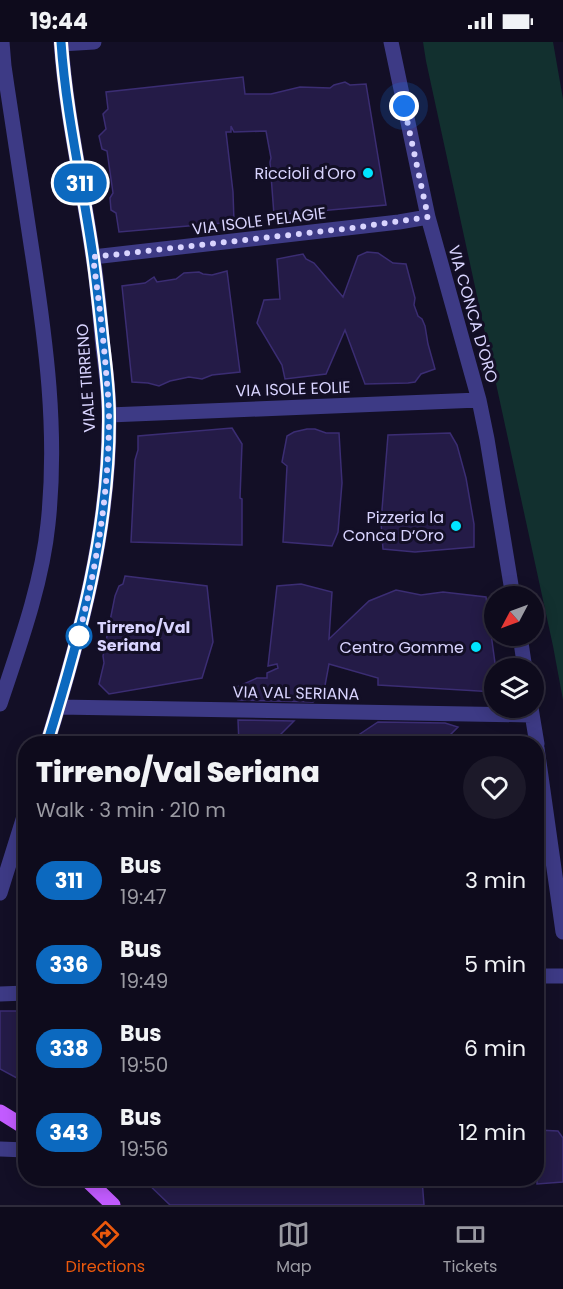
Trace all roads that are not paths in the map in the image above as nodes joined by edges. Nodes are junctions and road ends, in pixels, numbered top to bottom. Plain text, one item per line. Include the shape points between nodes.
1 (2, 42) edge
2 (94, 42) edge
3 (391, 42) edge
4 (61, 43) edge
5 (428, 217) junction
6 (93, 257) junction
7 (479, 400) junction
8 (109, 415) junction
9 (511, 586) edge
10 (0, 704) edge
11 (58, 707) junction
12 (484, 711) edge
13 (533, 718) edge
14 (49, 736) edge
15 (536, 736) edge
16 (544, 796) edge
17 (18, 836) edge
18 (0, 893) edge
19 (563, 932) edge
20 (544, 976) edge
21 (563, 976) edge
22 (18, 993) edge
23 (0, 994) edge
24 (0, 1112) edge
25 (18, 1123) edge
26 (0, 1149) edge
27 (18, 1150) edge
28 (93, 1186) edge
29 (113, 1205) edge

1 - 10 street via 45,343 52,449 48,526 40,570
2 - 4 street
3 - 5 street, VIA CONCA D'ORO
4 - 6 street, VIALE TIRRENO via 67,105
5 - 6 street, VIA ISOLE PELAGIE
5 - 7 street, VIA CONCA D'ORO
6 - 8 street, VIALE TIRRENO
7 - 8 street, VIA ISOLE EOLIE
7 - 9 street, VIA CONCA D'ORO
8 - 11 street, VIALE TIRRENO via 97,551 85,613
11 - 12 street, VIA VAL SERIANA
11 - 14 street, VIALE TIRRENO
13 - 15 street
16 - 19 street
17 - 18 street
20 - 21 street
22 - 23 street
24 - 25 main road
26 - 27 street
28 - 29 main road

